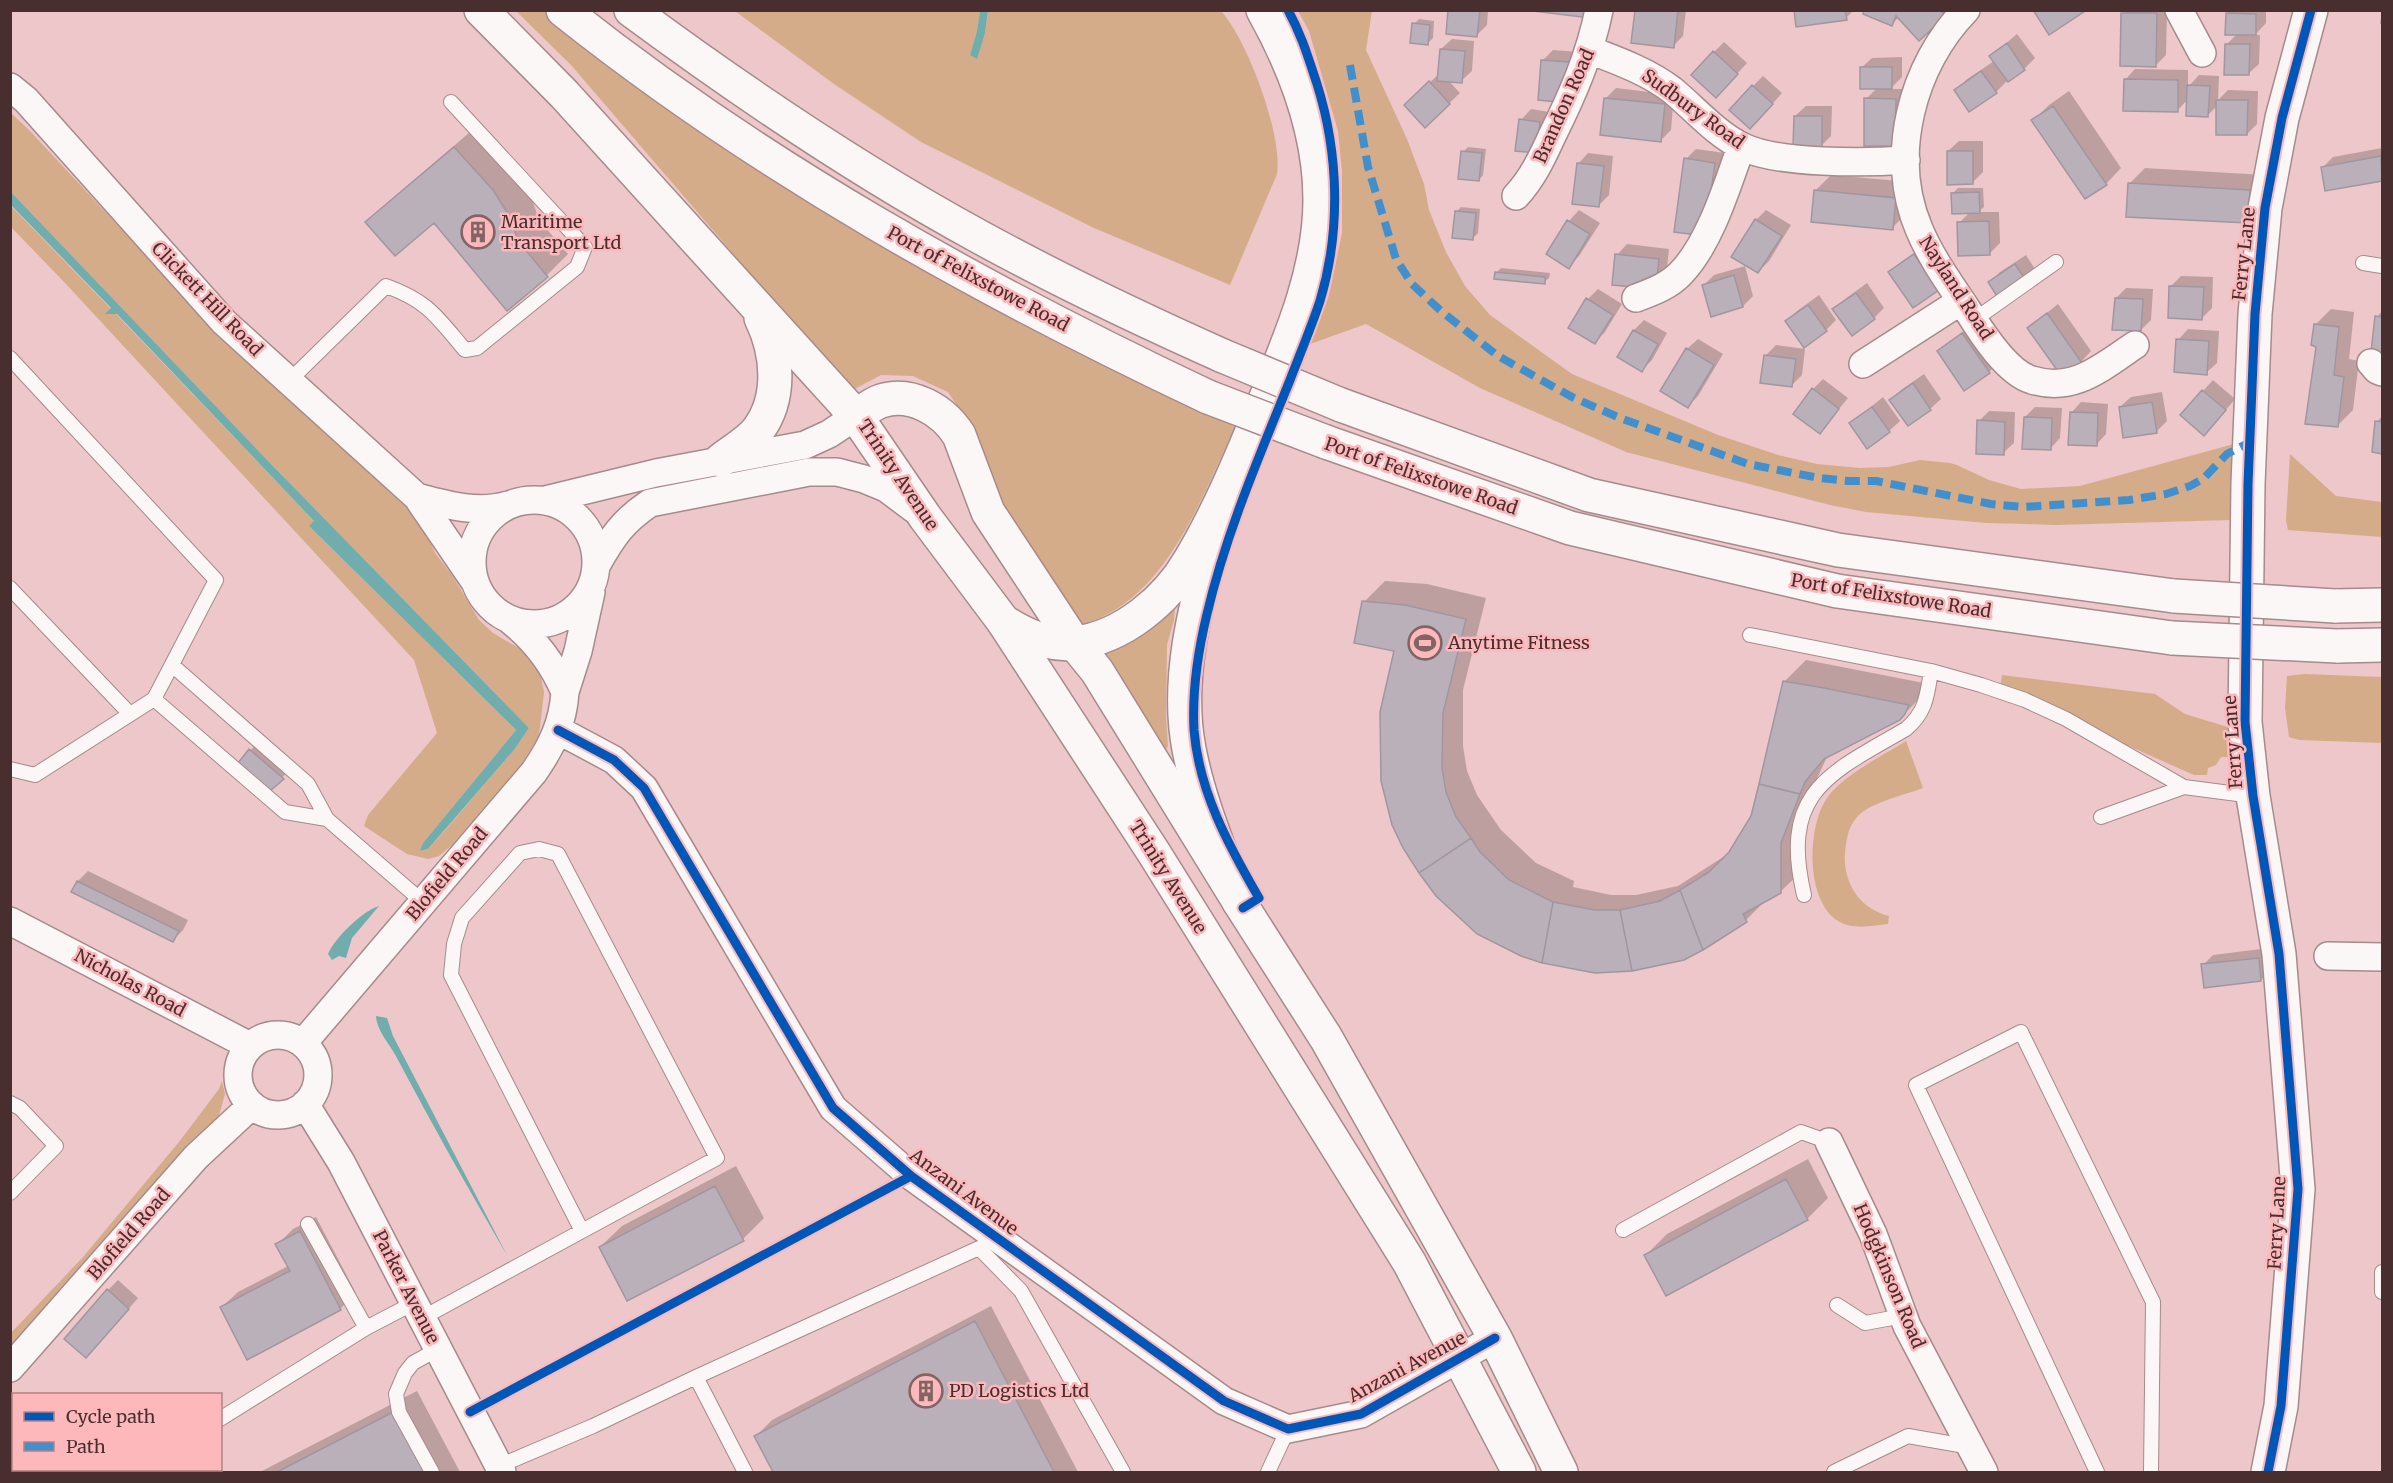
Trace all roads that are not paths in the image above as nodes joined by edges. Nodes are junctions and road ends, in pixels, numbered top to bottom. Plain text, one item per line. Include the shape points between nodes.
1 (481, 10) edge
2 (563, 10) edge
3 (631, 10) edge
4 (1263, 10) edge
5 (1599, 10) edge
6 (1966, 10) edge
7 (2179, 10) edge
8 (2311, 10) edge
9 (1590, 50) junction
10 (2202, 53) dead end
11 (10, 87) edge
12 (451, 102) dead end
13 (1741, 147) junction
14 (1906, 160) junction
15 (1516, 196) dead end
16 (2056, 262) dead end
17 (2363, 263) dead end
18 (2382, 266) edge
19 (1636, 298) dead end
20 (754, 305) junction
21 (1968, 311) junction
22 (2135, 345) dead end
23 (10, 358) edge
24 (1863, 364) dead end
25 (289, 381) junction
26 (856, 416) junction
27 (721, 460) junction
28 (1235, 471) junction
29 (417, 497) junction
30 (545, 500) junction
31 (518, 502) junction
32 (925, 517) junction
33 (595, 573) junction
34 (475, 583) junction
35 (10, 588) edge
36 (2382, 605) edge
37 (512, 621) junction
38 (1004, 621) junction
39 (1750, 635) dead end
40 (1075, 644) junction
41 (2382, 645) edge
42 (172, 665) junction
43 (1931, 671) junction
44 (565, 692) junction
45 (154, 699) junction
46 (130, 714) junction
47 (558, 730) junction
48 (10, 769) edge
49 (2184, 787) junction
50 (2253, 796) junction
51 (2101, 817) dead end
52 (327, 819) junction
53 (1804, 895) dead end
54 (423, 902) junction
55 (1239, 902) junction
56 (10, 921) edge
57 (2328, 956) dead end
58 (2382, 957) edge
59 (303, 1043) junction
60 (250, 1046) junction
61 (10, 1103) edge
62 (305, 1104) junction
63 (252, 1105) junction
64 (1829, 1142) joint
65 (10, 1193) edge
66 (308, 1224) dead end
67 (1623, 1230) dead end
68 (582, 1231) junction
69 (2382, 1272) edge
70 (2382, 1292) edge
71 (1837, 1305) dead end
72 (418, 1310) junction
73 (1903, 1316) junction
74 (366, 1328) junction
75 (1496, 1338) junction
76 (438, 1349) junction
77 (1460, 1357) junction
78 (10, 1368) edge
79 (696, 1377) junction
80 (222, 1418) edge
81 (1288, 1429) junction
82 (1971, 1447) junction
83 (500, 1469) edge
84 (1839, 1471) edge
85 (432, 1473) edge
86 (745, 1473) edge
87 (1123, 1473) edge
88 (1268, 1473) edge
89 (1519, 1473) edge
90 (1561, 1473) edge
91 (1984, 1473) edge
92 (2097, 1473) edge
93 (2151, 1473) edge
94 (2268, 1473) edge

1 - 20 main road via 564,94
2 - 41 main road, Port of Felixstowe Road, bridge via 621,57 826,195 1113,352 1208,396 1326,442 1570,528 1837,591 2172,638
3 - 36 main road, Port of Felixstowe Road, bridge via 702,63 887,183 988,242 1142,320 1341,405 1589,495 1838,550 2174,596 2334,606
4 - 28 main road via 1284,47 1301,90 1317,157 1320,200 1315,249 1289,343
5 - 9 street, Brandon Road
6 - 14 street, Nayland Road via 1935,50 1924,73 1910,116
7 - 10 street
8 - 50 main road, Ferry Lane via 2271,169 2255,314 2245,722
9 - 13 street, Sudbury Road via 1647,73
9 - 15 street, Brandon Road via 1537,167
11 - 25 street, Clickett Hill Road via 26,100 224,322
12 - 25 lane via 585,247 577,267 477,348 465,350 427,306 386,286
13 - 14 street, Sudbury Road via 1794,159
13 - 19 street via 1697,251 1681,274 1663,288
14 - 21 street, Nayland Road via 1909,195 1919,230
16 - 21 lane
17 - 18 lane
20 - 26 main road
20 - 27 main road via 768,334 775,392 769,412 756,432
21 - 22 street, Nayland Road via 2004,360 2030,380 2083,379
21 - 24 street
23 - 42 lane via 216,580
25 - 29 street, Clickett Hill Road
26 - 27 street via 805,445
26 - 32 main road, Trinity Avenue
26 - 40 main road, Trinity Avenue via 879,402 906,398 928,406 953,426 988,512
27 - 30 street
28 - 40 main road via 1190,561 1155,603 1120,627
28 - 55 main road via 1203,578 1191,638 1185,702 1189,748 1199,792
29 - 31 street, Clickett Hill Road via 491,510
29 - 34 street, Clickett Hill Road
30 - 31 street
30 - 33 street via 577,516 588,530 595,546
31 - 34 street via 503,508 479,532 473,549
32 - 33 street via 886,488 864,479 837,472 809,472 650,503 614,535
32 - 38 main road, Trinity Avenue
33 - 37 street via 584,600 569,614 551,623 531,625
33 - 44 street, Blofield Road
34 - 37 street via 483,599
35 - 46 lane
37 - 44 street via 530,636
38 - 40 main road via 1030,636
38 - 77 main road, Trinity Avenue via 1409,1262
39 - 43 lane
40 - 55 main road, Trinity Avenue via 1097,671
42 - 45 lane
42 - 52 lane via 308,784
43 - 49 lane via 2025,700 2066,719
43 - 53 lane via 1925,705 1916,721 1832,773 1807,806 1797,850
44 - 47 street, Blofield Road
45 - 46 lane
45 - 52 lane via 285,812
46 - 48 lane via 35,775
47 - 54 street, Blofield Road via 534,772
47 - 81 street, Anzani Avenue via 614,760 644,788 833,1108 912,1176 1224,1401
49 - 50 lane
49 - 51 lane
50 - 94 main road, Ferry Lane via 2279,954 2298,1189 2281,1406
52 - 54 lane
54 - 59 street, Blofield Road
55 - 75 main road, Trinity Avenue via 1326,1038
56 - 60 street, Nicholas Road
57 - 58 street
59 - 60 street via 291,1036 277,1035
59 - 62 street via 312,1053 318,1073 316,1087
60 - 63 street via 240,1061 238,1075 243,1094
61 - 65 lane via 20,1108 56,1146
62 - 63 street via 280,1115
62 - 72 street, Parker Avenue via 341,1162
63 - 78 street, Blofield Road via 196,1157
64 - 67 lane via 1801,1132
64 - 73 street, Hodgkinson Road via 1873,1234
66 - 74 lane
68 - 68 lane via 451,975 462,918 520,853 539,849 558,854 717,1158
68 - 72 lane
69 - 70 lane
71 - 73 lane via 1865,1323
72 - 74 lane
72 - 76 street, Parker Avenue
73 - 82 street, Hodgkinson Road
74 - 80 lane
75 - 77 street, Anzani Avenue
75 - 90 main road, Trinity Avenue
76 - 83 street, Parker Avenue
76 - 85 lane via 413,1362 396,1394 399,1412
77 - 81 street, Anzani Avenue via 1361,1414
77 - 89 main road, Trinity Avenue
79 - 83 lane
79 - 86 lane
79 - 87 lane via 979,1248 1021,1291
81 - 88 lane
82 - 84 lane via 1908,1436
82 - 91 street, Hodgkinson Road
92 - 93 lane via 1916,1085 2021,1032 2153,1302

